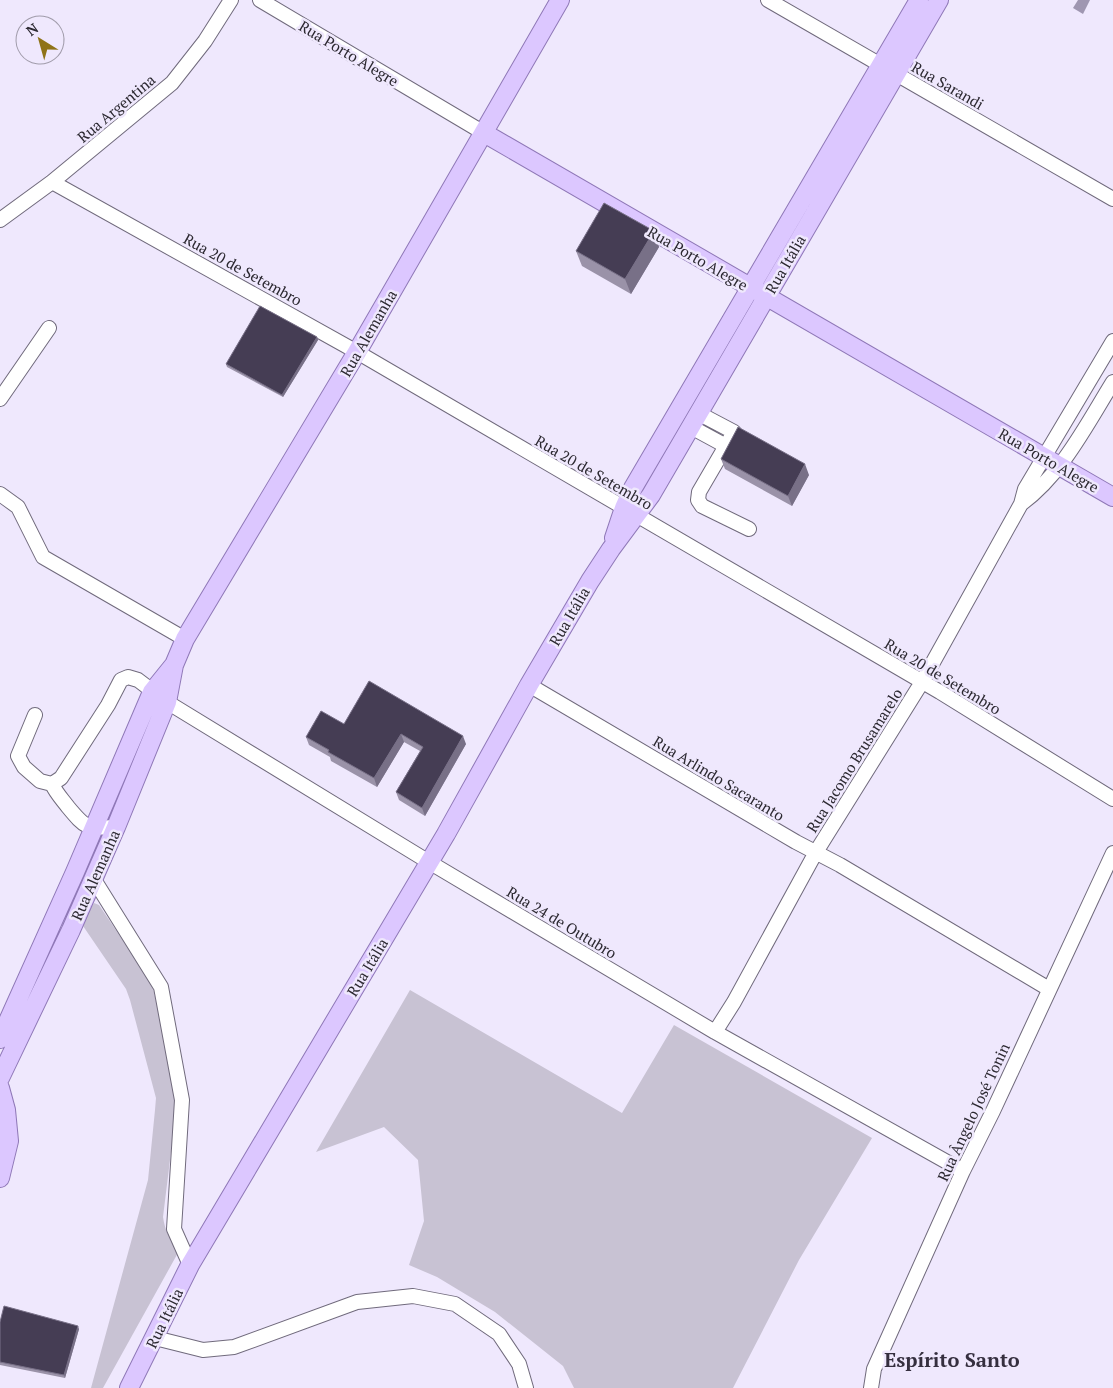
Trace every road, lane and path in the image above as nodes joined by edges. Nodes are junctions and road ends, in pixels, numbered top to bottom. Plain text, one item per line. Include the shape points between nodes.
1 (231, 0) edge
2 (260, 0) edge
3 (560, 0) edge
4 (768, 0) edge
5 (919, 0) edge
6 (939, 0) edge
7 (888, 70) junction
8 (484, 133) junction
9 (52, 182) junction
10 (1113, 199) edge
11 (0, 220) edge
12 (750, 288) junction
13 (766, 297) junction
14 (49, 328) dead end
15 (1113, 341) edge
16 (357, 352) junction
17 (1113, 382) edge
18 (0, 399) edge
19 (694, 420) junction
20 (726, 446) junction
21 (1051, 462) junction
22 (0, 494) edge
23 (1113, 497) edge
24 (630, 512) junction
25 (749, 529) dead end
26 (185, 639) junction
27 (174, 665) junction
28 (922, 682) junction
29 (529, 685) junction
30 (152, 692) junction
31 (167, 702) junction
32 (35, 715) dead end
33 (52, 784) junction
34 (1113, 799) edge
35 (116, 827) junction
36 (94, 828) junction
37 (816, 852) junction
38 (1113, 853) edge
39 (429, 862) junction
40 (93, 878) junction
41 (1049, 989) junction
42 (715, 1032) junction
43 (0, 1039) edge
44 (0, 1078) edge
45 (0, 1088) edge
46 (963, 1171) junction
47 (0, 1178) edge
48 (190, 1265) junction
49 (155, 1338) junction
50 (128, 1388) edge
51 (526, 1388) edge
52 (871, 1388) edge

1 - 9 street, Rua Argentina via 206,41 172,83
2 - 8 street, Rua Porto Alegre
3 - 8 main road, Rua Alemanha
4 - 7 street, Rua Sarandi
5 - 7 main road, Rua Itália
6 - 7 main road, Rua Itália
7 - 10 street, Rua Sarandi
7 - 12 main road, Rua Itália
7 - 13 main road, Rua Itália
8 - 12 main road, Rua Porto Alegre
8 - 16 main road, Rua Alemanha
9 - 11 street, Rua Argentina
9 - 16 street, Rua 20 de Setembro
12 - 13 main road, Rua Porto Alegre
12 - 24 main road, Rua Itália via 633,488
13 - 19 main road, Rua Itália
13 - 21 main road, Rua Porto Alegre
14 - 18 street
15 - 21 street
16 - 24 street, Rua 20 de Setembro
16 - 26 main road, Rua Alemanha
17 - 21 street via 1078,440
19 - 20 street
19 - 20 street via 734,432
19 - 24 main road, Rua Itália via 651,495
20 - 25 street via 698,500 702,506
21 - 23 main road, Rua Porto Alegre
21 - 28 street, Rua Jacomo Brusamarelo via 1025,489 1021,504
22 - 26 street via 18,507 43,557
24 - 28 street, Rua 20 de Setembro
24 - 29 main road, Rua Itália
26 - 27 main road, Rua Alemanha
27 - 30 main road, Rua Alemanha
27 - 31 main road, Rua Alemanha
28 - 34 street, Rua 20 de Setembro
28 - 37 street, Rua Jacomo Brusamarelo
29 - 37 street, Rua Arlindo Sacaranto
29 - 39 main road, Rua Itália
30 - 31 street, Rua 24 de Outubro
30 - 33 street, Rua 24 de Outubro via 138,680 128,677 121,680 61,778
30 - 36 main road, Rua Alemanha
31 - 35 main road, Rua Alemanha
31 - 39 street, Rua 24 de Outubro
32 - 33 street via 18,756 24,767 40,781
33 - 36 street via 82,824
35 - 36 street
35 - 40 main road, Rua Alemanha
36 - 43 main road, Rua Alemanha
37 - 41 street, Rua Arlindo Sacaranto
37 - 42 street, Rua Jacomo Brusamarelo
38 - 41 street, Rua Ângelo José Tonin
39 - 42 street, Rua 24 de Outubro
39 - 48 main road, Rua Itália
40 - 44 main road, Rua Alemanha
40 - 48 street via 161,987 182,1100 174,1229
41 - 46 street, Rua Ângelo José Tonin
42 - 46 street, Rua 24 de Outubro
45 - 47 main road via 9,1141
46 - 52 street, Rua Ângelo José Tonin via 874,1369
48 - 49 main road, Rua Itália
49 - 50 main road, Rua Itália
49 - 51 street via 203,1350 234,1347 357,1302 413,1296 455,1304 499,1334 519,1364

